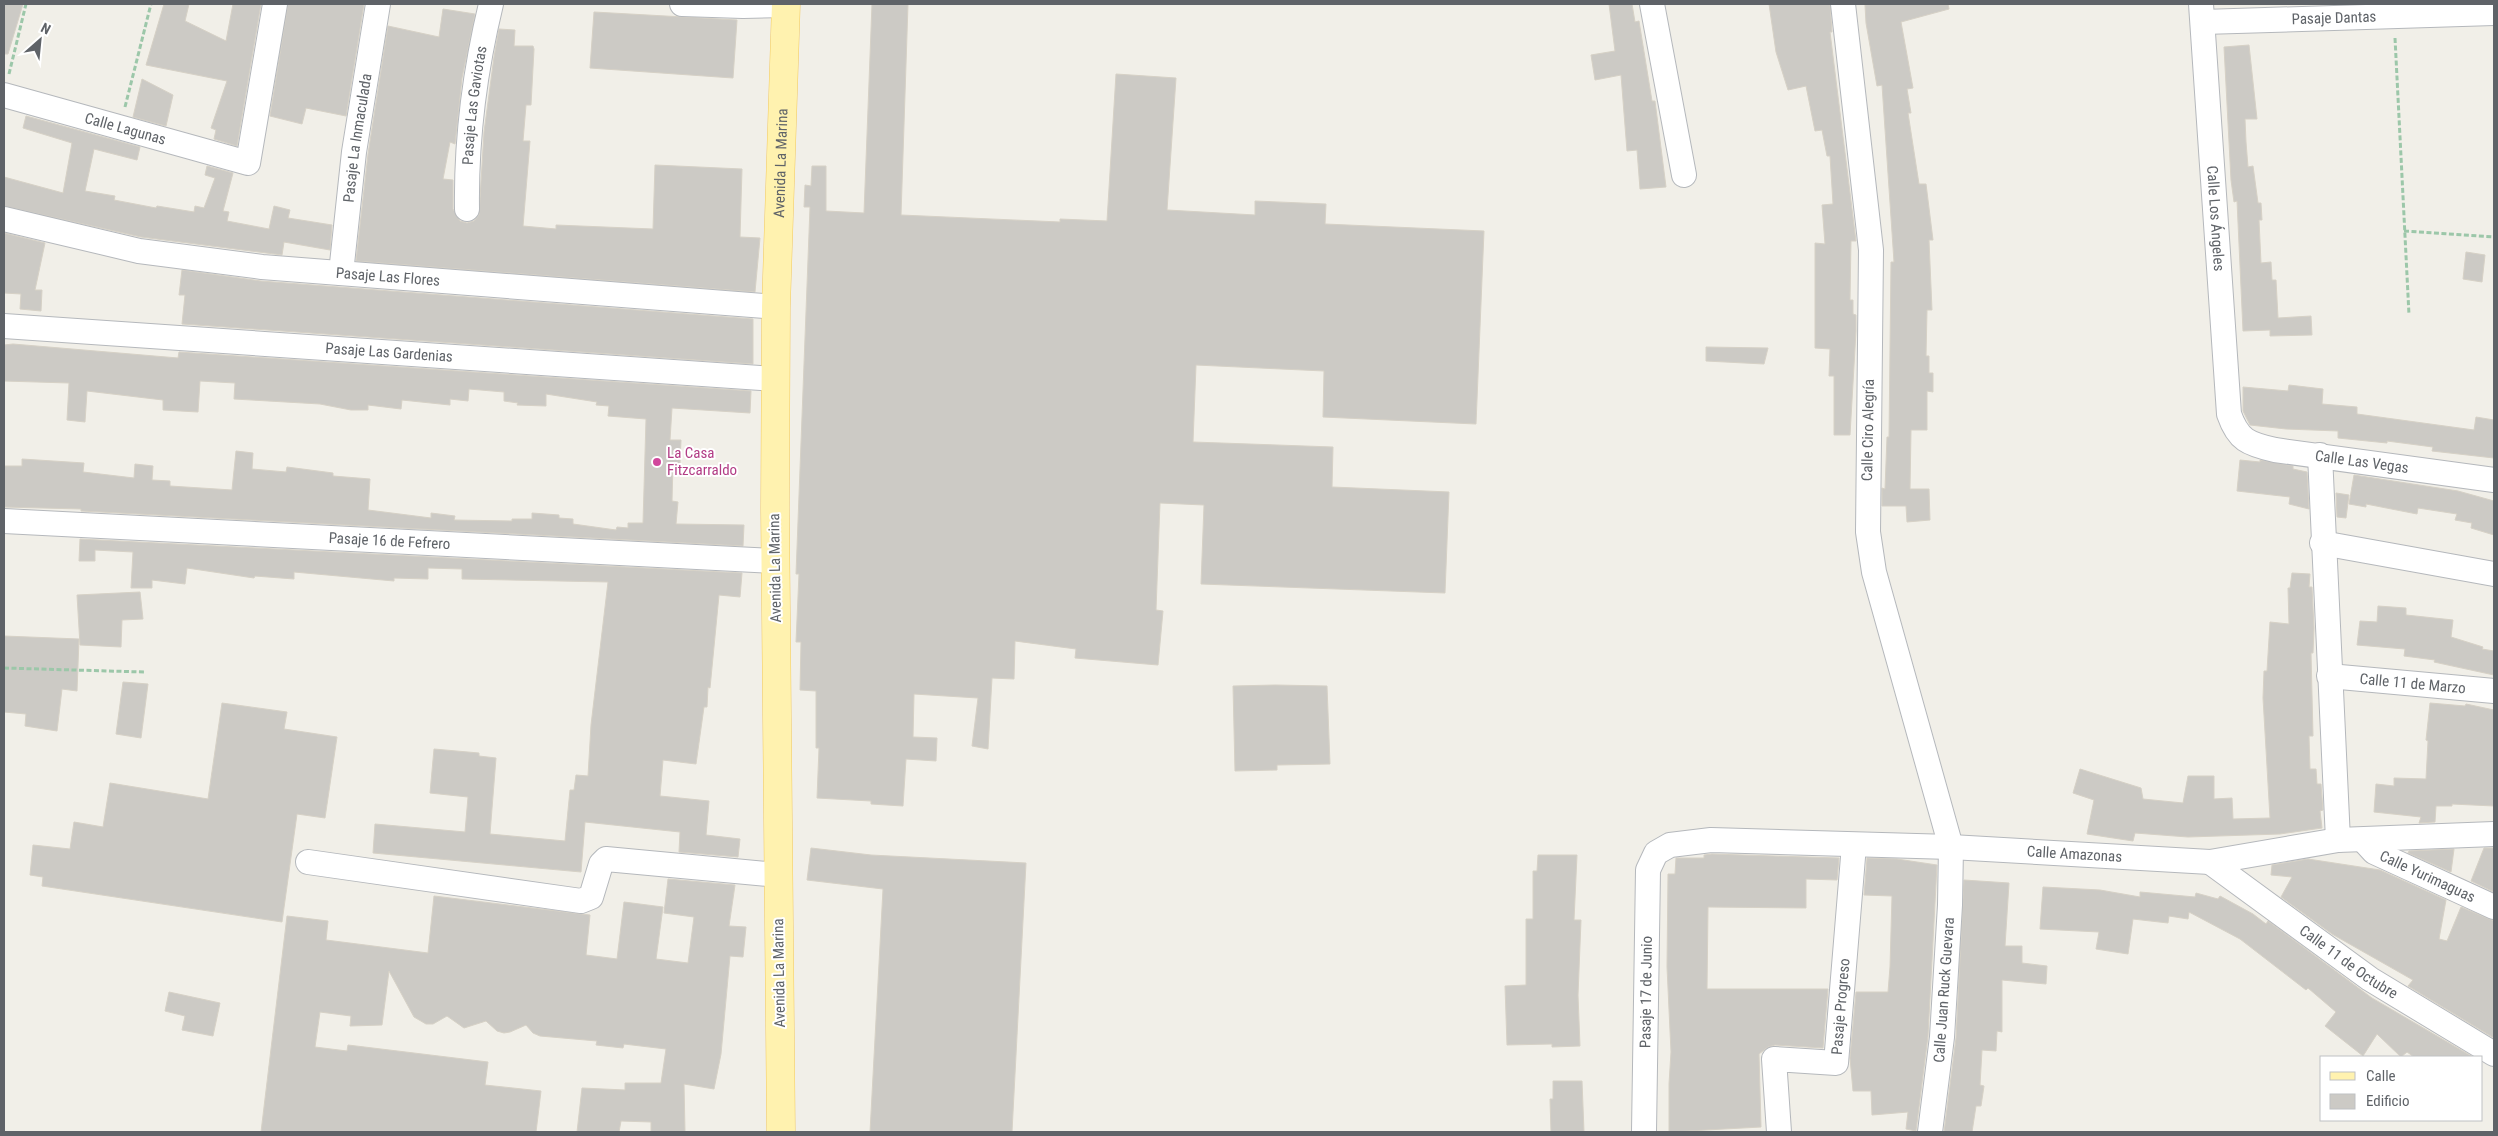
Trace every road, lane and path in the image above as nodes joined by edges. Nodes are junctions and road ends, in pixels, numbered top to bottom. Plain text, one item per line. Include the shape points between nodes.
1 (26, 4) edge
2 (151, 4) edge
3 (275, 4) edge
4 (378, 4) edge
5 (475, 4) edge
6 (490, 4) edge
7 (682, 4) edge
8 (786, 4) edge
9 (1652, 4) edge
10 (1843, 4) edge
11 (2202, 13) edge
12 (2494, 13) edge
13 (2394, 17) junction
14 (4, 95) edge
15 (120, 127) junction
16 (1684, 175) dead end
17 (467, 209) dead end
18 (4, 219) edge
19 (2404, 231) junction
20 (2494, 237) edge
21 (341, 273) junction
22 (776, 307) junction
23 (2409, 315) dead end
24 (4, 326) edge
25 (776, 379) junction
26 (2235, 432) joint
27 (2320, 455) junction
28 (2494, 480) edge
29 (4, 521) edge
30 (2322, 543) junction
31 (775, 561) junction
32 (2494, 574) edge
33 (4, 668) edge
34 (144, 672) dead end
35 (2329, 676) junction
36 (2494, 692) edge
37 (2494, 834) edge
38 (2338, 840) junction
39 (2363, 840) junction
40 (1854, 845) junction
41 (1951, 847) junction
42 (1656, 854) joint
43 (308, 862) dead end
44 (2210, 862) junction
45 (778, 875) junction
46 (2494, 907) edge
47 (2494, 1054) edge
48 (780, 1132) edge
49 (1644, 1132) edge
50 (1779, 1132) edge
51 (1930, 1132) edge

1 - 14 path
2 - 15 path
3 - 15 street, Calle Lagunas via 248,162
4 - 21 street, Pasaje La Inmaculada via 354,152
5 - 6 street
6 - 17 street, Pasaje Las Gaviotas via 481,44 466,164
7 - 8 street
8 - 22 main road, Avenida La Marina
9 - 16 street
10 - 41 street, Calle Ciro Alegría via 1871,250 1868,532 1874,572
11 - 13 street, Pasaje Dantas
11 - 26 street, Calle Los Ángeles via 2229,414
12 - 13 street, Pasaje Dantas
13 - 19 path
14 - 15 street, Calle Lagunas
18 - 21 street, Pasaje Las Flores via 140,251 262,267
19 - 20 path
19 - 23 path
21 - 22 street, Pasaje Las Flores
22 - 25 main road, Avenida La Marina
24 - 25 street, Pasaje Las Gardenias
25 - 31 main road, Avenida La Marina
26 - 27 street, Calle Las Vegas via 2252,445
27 - 28 street, Calle Las Vegas
27 - 30 street
29 - 31 street, Pasaje 16 de Fefrero
30 - 32 street
30 - 35 street
31 - 45 main road, Avenida La Marina
33 - 34 path
35 - 36 street, Calle 11 de Marzo
35 - 38 street
37 - 39 street, Calle Amazonas
38 - 39 street, Calle Amazonas
38 - 44 street, Calle Amazonas
39 - 46 street, Calle Yurimaguas via 2374,852
40 - 41 street, Calle Amazonas
40 - 42 street, Calle Amazonas via 1711,840 1670,845
40 - 50 street, Pasaje Progreso via 1836,1063 1774,1059
41 - 44 street, Calle Amazonas
41 - 51 street, Calle Juan Ruck Guevara via 1942,1037
42 - 49 street, Pasaje 17 de Junio via 1648,870
43 - 45 street via 581,901 590,897 601,864 606,859
44 - 47 street, Calle 11 de Octubre via 2370,979
45 - 48 main road, Avenida La Marina

